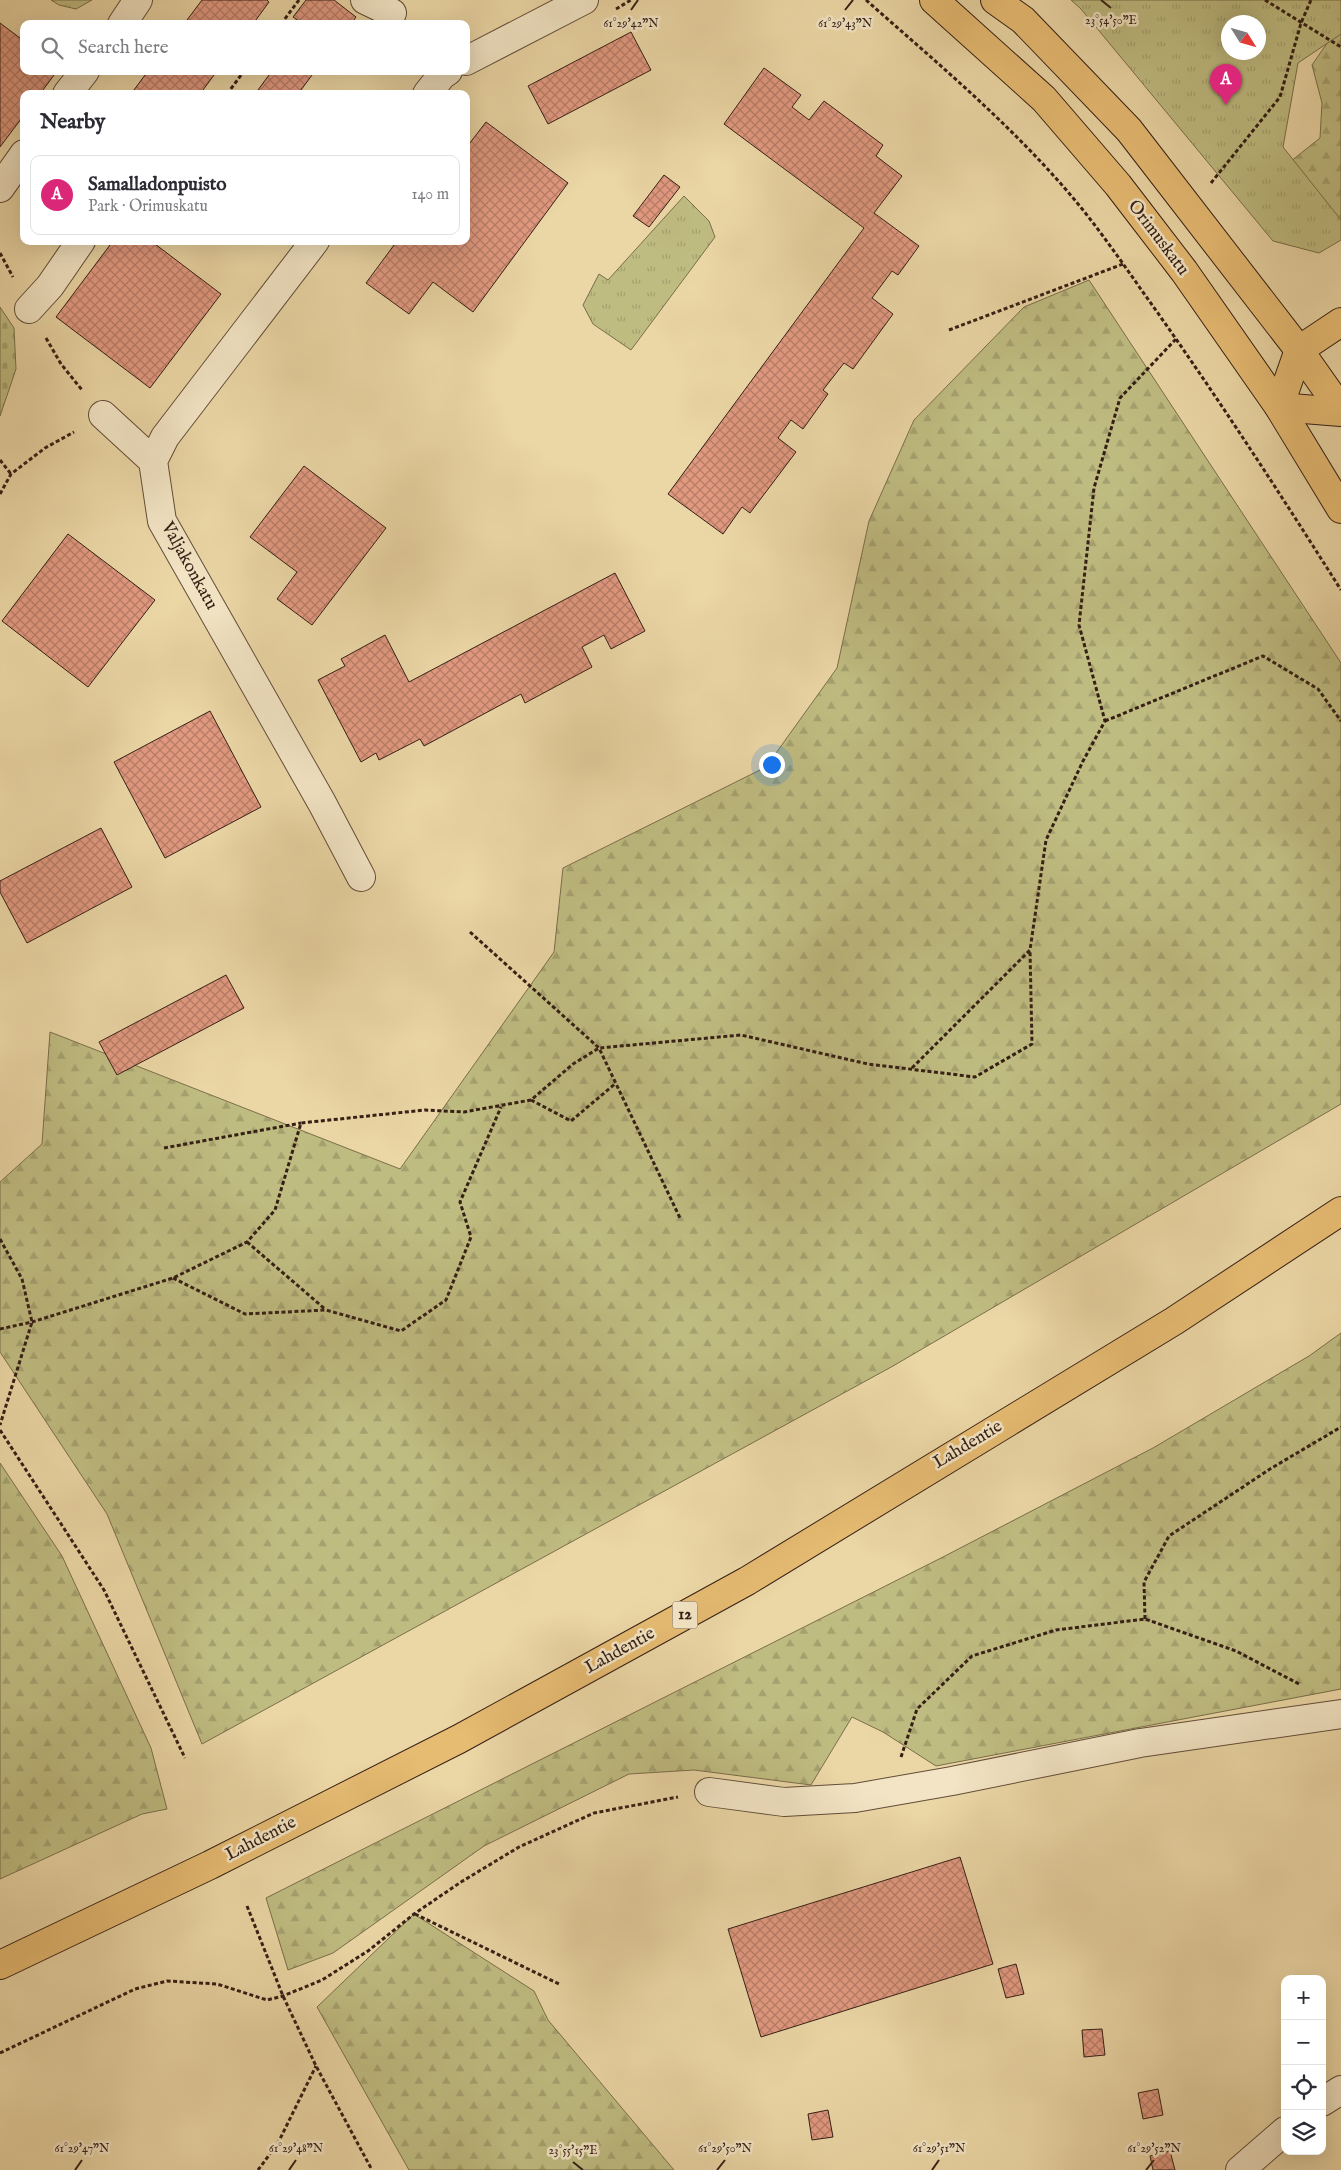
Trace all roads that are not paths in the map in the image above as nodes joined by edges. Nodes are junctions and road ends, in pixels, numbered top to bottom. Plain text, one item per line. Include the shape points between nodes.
1 (138, 0) edge
2 (365, 0) edge
3 (584, 0) edge
4 (934, 0) edge
5 (995, 0) edge
6 (392, 13) dead end
7 (125, 20) edge
8 (470, 59) edge
9 (82, 75) edge
10 (441, 75) edge
11 (70, 90) edge
12 (430, 90) edge
13 (20, 160) edge
14 (0, 188) edge
15 (78, 245) edge
16 (312, 245) edge
17 (29, 309) dead end
18 (1341, 322) edge
19 (1299, 350) junction
20 (1279, 407) junction
21 (1341, 411) edge
22 (103, 416) road end
23 (154, 461) junction
24 (1341, 509) edge
25 (361, 877) dead end
26 (1341, 1211) edge
27 (1341, 1714) edge
28 (710, 1792) road end
29 (0, 1965) edge
30 (1341, 2090) edge
31 (1326, 2099) edge
32 (1281, 2134) edge
33 (1240, 2170) edge

1 - 7 street
2 - 6 street
3 - 8 street
4 - 20 main road, Orimuskatu via 1044,99 1118,185 1184,271
5 - 19 main road via 1023,20 1129,130
9 - 11 street
10 - 12 street
13 - 14 street
15 - 17 street via 50,286
16 - 23 street via 165,437
18 - 19 main road
19 - 20 main road
19 - 21 main road
20 - 21 main road
20 - 24 main road, Orimuskatu
22 - 23 street
23 - 25 street, Valjakonkatu via 162,521
26 - 29 main road, Lahdentie / 12 via 1174,1321 747,1581 459,1739 210,1865
27 - 28 street via 1140,1743 855,1798 784,1802
30 - 31 street
32 - 33 street

